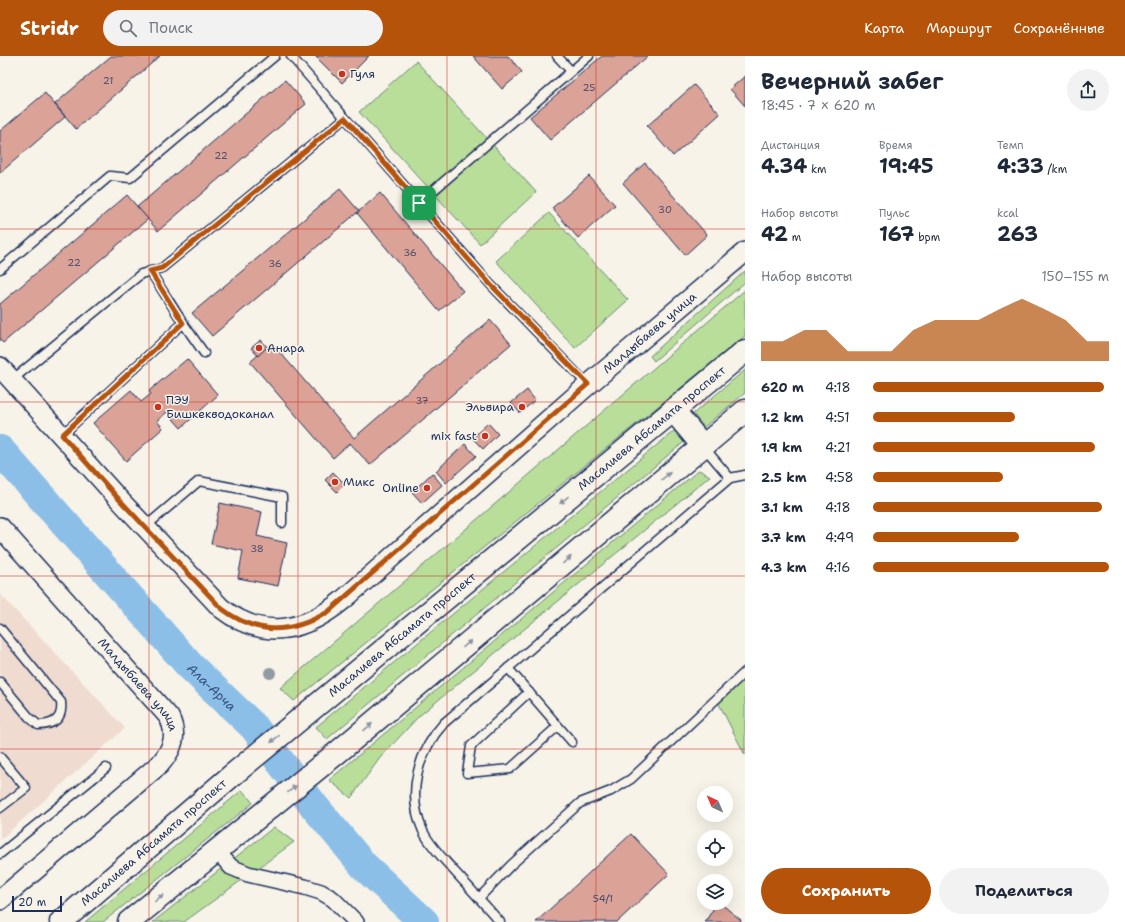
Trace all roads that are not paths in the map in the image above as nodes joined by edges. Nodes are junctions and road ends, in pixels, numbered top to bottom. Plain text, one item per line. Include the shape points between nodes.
1 (275, 56) edge
2 (291, 56) edge
3 (557, 56) edge
4 (589, 56) edge
5 (571, 71) junction
6 (345, 118) junction
7 (419, 203) junction
8 (745, 252) edge
9 (0, 269) edge
10 (150, 271) junction
11 (183, 323) junction
12 (745, 351) edge
13 (204, 353) dead end
14 (6, 373) edge
15 (588, 384) junction
16 (673, 410) junction
17 (745, 411) edge
18 (62, 435) junction
19 (703, 446) junction
20 (745, 475) edge
21 (730, 478) junction
22 (282, 523) dead end
23 (0, 527) edge
24 (145, 527) junction
25 (0, 628) edge
26 (508, 668) junction
27 (745, 672) edge
28 (0, 682) edge
29 (529, 692) junction
30 (558, 726) junction
31 (572, 742) dead end
32 (0, 757) edge
33 (106, 768) dead end
34 (0, 808) edge
35 (217, 851) junction
36 (0, 854) edge
37 (479, 898) junction
38 (0, 900) edge
39 (61, 922) edge
40 (129, 922) edge
41 (356, 922) edge
42 (500, 922) edge

1 - 9 lane via 130,178 110,176
2 - 6 lane
3 - 5 lane
4 - 5 lane
5 - 7 lane
6 - 7 lane
6 - 10 lane via 162,268
7 - 15 lane via 490,284
8 - 15 street, Малдыбаева улица
10 - 11 lane
10 - 14 lane via 141,274
11 - 13 lane
11 - 18 lane
12 - 16 main road, Масалиева Абсамата проспект
14 - 18 street, Малдыбаева улица
15 - 24 street, Малдыбаева улица via 344,600 328,612 304,624 266,629 241,622 221,608
16 - 19 main road
16 -> 39 main road, Масалиева Абсамата проспект via 305,714
17 - 19 main road
18 - 24 street, Малдыбаева улица
19 - 21 lane
35 -> 19 main road
20 - 21 lane
21 - 26 lane
22 - 24 lane via 282,497 199,481
23 - 38 street, Малдыбаева улица via 169,717 174,736 172,746 160,764
25 - 28 lane via 62,702 58,720 49,725 38,725
26 - 29 lane
26 - 37 lane via 434,734 422,757 415,782 418,819 423,832 439,854
27 - 37 lane via 631,779 611,791 580,803 510,865
29 - 30 lane
29 - 30 lane via 471,746 467,773 510,769
30 - 31 lane
32 - 34 lane via 26,788
33 - 36 lane
40 -> 35 main road
35 - 41 street via 231,867 248,874 320,892 333,899
37 - 42 lane

